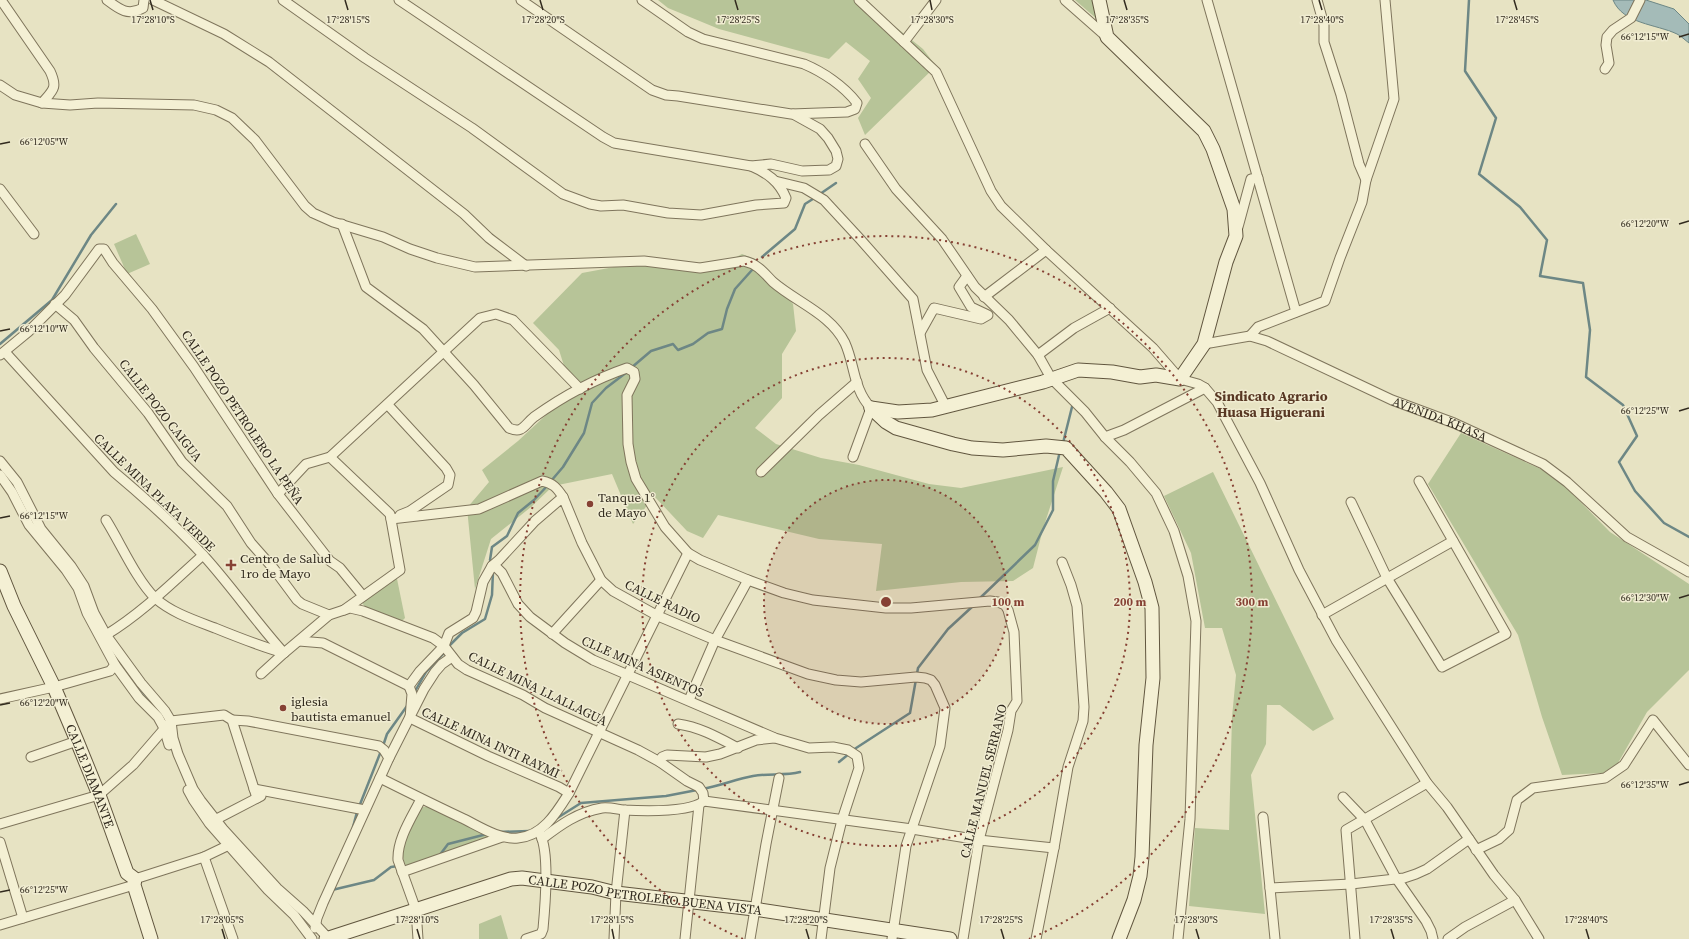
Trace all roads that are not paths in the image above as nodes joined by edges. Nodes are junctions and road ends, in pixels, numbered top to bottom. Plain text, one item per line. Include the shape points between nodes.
1 (1, 0) edge
2 (107, 0) edge
3 (144, 0) edge
4 (153, 0) edge
5 (283, 0) edge
6 (399, 0) edge
7 (521, 0) edge
8 (642, 0) edge
9 (858, 0) edge
10 (936, 0) edge
11 (1065, 0) edge
12 (1099, 0) edge
13 (1207, 0) edge
14 (1317, 0) edge
15 (1385, 0) edge
16 (1640, 0) edge
17 (1107, 36) junction
18 (904, 42) junction
19 (1605, 69) dead end
20 (0, 85) edge
21 (42, 103) junction
22 (791, 114) junction
23 (865, 144) dead end
24 (751, 166) junction
25 (1258, 178) junction
26 (1366, 180) junction
27 (775, 181) junction
28 (0, 189) edge
29 (342, 224) junction
30 (34, 234) dead end
31 (1236, 236) junction
32 (1046, 250) junction
33 (526, 266) junction
34 (967, 276) junction
35 (984, 296) junction
36 (55, 304) junction
37 (1110, 308) junction
38 (1296, 312) junction
39 (920, 333) junction
40 (1250, 336) junction
41 (1204, 344) junction
42 (444, 352) junction
43 (2, 354) edge
44 (1038, 355) junction
45 (1051, 378) junction
46 (1180, 379) junction
47 (857, 382) junction
48 (1205, 388) junction
49 (580, 389) junction
50 (388, 404) junction
51 (946, 407) junction
52 (871, 408) junction
53 (1104, 437) junction
54 (330, 457) junction
55 (853, 457) dead end
56 (0, 461) edge
57 (761, 472) dead end
58 (0, 475) edge
59 (1419, 481) dead end
60 (278, 494) junction
61 (563, 497) junction
62 (1351, 502) dead end
63 (391, 519) junction
64 (106, 520) dead end
65 (1453, 541) junction
66 (688, 553) junction
67 (203, 556) junction
68 (1062, 562) dead end
69 (492, 566) junction
70 (0, 570) edge
71 (1689, 572) edge
72 (1387, 578) junction
73 (600, 580) junction
74 (748, 580) junction
75 (363, 596) junction
76 (155, 597) junction
77 (344, 610) junction
78 (329, 615) junction
79 (1322, 615) junction
80 (658, 616) junction
81 (552, 634) junction
82 (106, 635) junction
83 (715, 640) junction
84 (299, 641) junction
85 (444, 646) junction
86 (284, 653) junction
87 (452, 657) junction
88 (116, 665) junction
89 (261, 674) dead end
90 (627, 675) junction
91 (409, 686) junction
92 (54, 687) junction
93 (0, 699) edge
94 (689, 700) junction
95 (410, 718) junction
96 (232, 720) junction
97 (171, 721) junction
98 (678, 724) dead end
99 (164, 728) junction
100 (599, 732) junction
101 (775, 738) junction
102 (77, 741) junction
103 (738, 748) junction
104 (31, 757) dead end
105 (389, 758) junction
106 (660, 762) junction
107 (1689, 765) edge
108 (380, 778) junction
109 (779, 778) dead end
110 (1428, 783) junction
111 (255, 794) junction
112 (569, 794) junction
113 (99, 795) junction
114 (1344, 797) dead end
115 (421, 799) junction
116 (702, 803) junction
117 (364, 810) junction
118 (625, 810) junction
119 (772, 811) junction
120 (1263, 817) dead end
121 (842, 820) junction
122 (1365, 820) junction
123 (212, 821) junction
124 (0, 824) edge
125 (912, 829) junction
126 (540, 835) junction
127 (502, 836) junction
128 (1469, 839) junction
129 (979, 840) junction
130 (0, 842) edge
131 (229, 845) junction
132 (1054, 848) junction
133 (1476, 850) junction
134 (204, 857) junction
135 (402, 872) junction
136 (1396, 878) junction
137 (545, 881) junction
138 (134, 882) junction
139 (1351, 884) junction
140 (1270, 888) junction
141 (616, 893) junction
142 (1515, 900) junction
143 (689, 901) junction
144 (416, 910) junction
145 (754, 910) junction
146 (23, 918) junction
147 (822, 919) junction
148 (0, 924) edge
149 (315, 924) junction
150 (893, 935) edge
151 (325, 938) edge
152 (152, 939) edge
153 (233, 939) edge
154 (418, 939) edge
155 (526, 939) edge
156 (614, 939) edge
157 (685, 939) edge
158 (750, 939) edge
159 (821, 939) edge
160 (950, 939) edge
161 (964, 939) edge
162 (1036, 939) edge
163 (1119, 939) edge
164 (1178, 939) edge
165 (1275, 939) edge
166 (1355, 939) edge
167 (1433, 939) edge
168 (1448, 939) edge
169 (1539, 939) edge

1 - 21 street via 55,81 55,88
2 - 3 street via 125,12 131,12 143,8
4 - 33 street via 224,34 270,62 464,214 489,238
5 - 27 street via 365,58 472,128 563,194 601,206 623,205 668,213 701,215 756,204 784,203 786,198
6 - 24 street via 614,143
7 - 22 street via 652,90 666,95
8 - 22 street via 688,32 703,39 816,69 857,102 855,109 847,112
9 - 18 street
10 - 18 street
11 - 17 street
12 - 17 street
13 - 25 street
14 - 26 street via 1324,25 1324,42 1359,164
15 - 26 street via 1394,99
16 - 19 street via 1630,18 1607,37 1609,63
17 - 31 street via 1204,131 1234,209
18 - 32 street via 936,72 991,191 1001,206
20 - 21 street via 15,95
21 - 29 street via 194,105 216,110 232,118 255,140 305,206 313,213
22 - 24 street via 820,130 828,138 836,151 836,166 819,172 771,164
23 - 34 street via 896,189 942,239
24 - 27 street via 766,173
25 - 31 street via 1251,179
25 - 38 street
26 - 38 street via 1362,202 1325,301
27 - 39 street via 804,188 824,200 913,299
28 - 30 street
29 - 33 street via 410,249 467,266
29 - 42 street via 366,287 423,329
31 - 41 street via 1226,262
32 - 35 street
32 - 37 street
33 - 47 street via 654,261 700,268 750,262 823,317 839,334 845,343
34 - 35 street
34 - 39 street via 959,287 971,307 988,315 981,319 934,308
35 - 44 street via 1009,320
36 - 43 street
36 - 60 street, CALLE POZO PETROLERO LA PEÑA via 65,295 100,249 104,249 177,343
36 - 78 street, CALLE POZO CAIGUA via 74,320 148,412 182,462 227,506 251,543 297,600
37 - 44 street via 1074,328
37 - 46 street via 1153,348
38 - 40 street via 1258,327
39 - 51 street via 927,370
40 - 41 street, AVENIDA KHASA
40 - 71 street, AVENIDA KHASA via 1267,341 1392,400 1454,423 1543,464 1567,482 1627,537
41 - 46 street
42 - 49 street via 480,318 496,314 512,320
42 - 49 street via 509,428 515,430 521,430 534,417
42 - 50 street
43 - 67 street, CALLE MINA PLAYA VERDE via 114,472
44 - 45 street
45 - 46 street via 1078,370
45 - 51 street
45 - 53 street via 1085,412
46 - 48 street
47 - 52 street via 862,396
47 - 57 street
48 - 53 street via 1124,430
48 - 79 street via 1217,402 1260,483
49 - 66 street via 599,378 627,368 634,372 635,379 627,395 628,444 636,479 665,527
50 - 54 street
50 - 63 street via 450,475 448,486 410,511
51 - 52 street via 914,412
52 - 55 street
52 - 163 street via 896,428 972,448 1066,448 1119,509 1152,608 1153,678 1146,745 1140,876
53 - 164 street via 1130,462 1156,493 1176,538 1188,576 1196,621 1190,819
54 - 60 street via 306,464
54 - 63 street via 386,509
56 - 82 street via 17,482 41,529 84,586
58 - 88 street via 29,525 78,588 87,613
59 - 65 street
60 - 75 street, CALLE POZO PETROLERO LA PEÑA via 330,561 340,568
61 - 63 street via 551,483 542,481 480,509
61 - 69 street via 539,517
61 - 73 street, CALLE RADIO
62 - 72 street
63 - 75 street via 400,570
64 - 76 street via 139,576
65 - 72 street
65 - 72 street via 1506,634 1442,667
66 - 74 street
66 - 80 street
67 - 76 street
67 - 86 street, CALLE MINA PLAYA VERDE
68 - 132 street via 1077,606 1084,707 1083,721 1068,767
69 - 81 street, CLLE MINA ASIENTOS via 502,573 522,610
69 - 85 street via 483,582 473,618 449,633
70 - 92 street, CALLE DIAMANTE via 17,612
72 - 79 street
73 - 80 street, CALLE RADIO via 613,592
73 - 81 street
74 - 83 street
74 - 129 street, CALLE MANUEL SERRANO via 813,600 886,608 998,602 1004,605 1012,622 1017,701 1011,711
75 - 77 street
76 - 82 street via 124,624
76 - 86 street via 180,614
77 - 78 street
77 - 85 street, CALLE MINA LLALLAGUA via 350,608 363,611 426,634
78 - 84 street
79 - 110 street
80 - 83 street, CALLE RADIO
80 - 90 street
81 - 90 street, CLLE MINA ASIENTOS via 582,654
82 - 97 street
83 - 94 street
83 - 125 street, CALLE RADIO via 808,674 836,680 861,682 916,677 931,680 945,708 943,726 940,746
84 - 86 street
84 - 91 street via 323,643
85 - 87 street, CALLE MINA LLALLAGUA
85 - 91 street
86 - 89 street
87 - 95 street via 435,672
87 - 100 street, CALLE MINA LLALLAGUA via 467,670
88 - 92 street via 110,671
88 - 99 street
90 - 94 street, CLLE MINA ASIENTOS
90 - 100 street
91 - 95 street, CALLE MINA INTI RAYMI via 412,694
92 - 93 street
92 - 102 street, CALLE DIAMANTE
94 - 101 street, CLLE MINA ASIENTOS
95 - 105 street
95 - 112 street, CALLE MINA INTI RAYMI via 560,787
96 - 97 street via 224,715
96 - 105 street via 378,746
96 - 111 street
97 - 99 street
97 - 123 street via 173,738 183,768
98 - 103 street via 708,732
99 - 113 street via 133,765
99 - 123 street via 177,767 194,801
100 - 106 street, CALLE MINA LLALLAGUA
100 - 112 street
101 - 103 street via 756,740
101 - 121 street, CLLE MINA ASIENTOS via 809,748 833,747 848,750 857,756 859,768
102 - 104 street
102 - 113 street, CALLE DIAMANTE
103 - 106 street via 706,757 667,755 662,757
105 - 108 street
106 - 116 street, CALLE MINA LLALLAGUA via 698,787 703,793
107 - 133 street via 1653,720 1624,765 1605,778 1533,788 1517,800 1509,830 1499,839
108 - 115 street
108 - 117 street
109 - 119 street
110 - 122 street
110 - 128 street
111 - 117 street via 268,792
111 - 123 street
112 - 126 street
113 - 124 street
113 - 138 street, CALLE DIAMANTE via 127,873
114 - 122 street
115 - 127 street
115 - 135 street via 398,847 398,860
116 - 118 street via 680,809
116 - 119 street
116 - 143 street
117 - 149 street
118 - 126 street via 603,808 584,813
118 - 141 street
119 - 121 street
119 - 145 street
120 - 140 street
121 - 125 street
121 - 147 street, CLLE MINA ASIENTOS via 830,868
122 - 136 street
122 - 139 street via 1346,830
123 - 131 street
123 - 149 street
125 - 129 street
125 - 150 street via 902,868
126 - 127 street via 520,838
126 - 137 street via 544,848
127 - 135 street
128 - 133 street
128 - 136 street via 1427,869
129 - 132 street
129 - 161 street, CALLE MANUEL SERRANO
130 - 146 street
131 - 134 street
131 - 151 street via 268,890 294,915
132 - 162 street
133 - 142 street
134 - 138 street
134 - 153 street
135 - 144 street
136 - 139 street
136 - 167 street via 1426,921
137 - 141 street, CALLE POZO PETROLERO BUENA VISTA
137 - 144 street, CALLE POZO PETROLERO BUENA VISTA via 511,879
137 - 155 street via 547,889 541,934
138 - 146 street
138 - 152 street, CALLE DIAMANTE
139 - 140 street
139 - 166 street
140 - 165 street
141 - 143 street, CALLE POZO PETROLERO BUENA VISTA
141 - 156 street
142 - 168 street via 1464,927
142 - 169 street
143 - 145 street, CALLE POZO PETROLERO BUENA VISTA
143 - 157 street
144 - 151 street, CALLE POZO PETROLERO BUENA VISTA
144 - 154 street
145 - 147 street, CALLE POZO PETROLERO BUENA VISTA
145 - 158 street
146 - 148 street
147 - 150 street, CALLE POZO PETROLERO BUENA VISTA
147 - 159 street, CLLE MINA ASIENTOS
149 - 151 street
149 - 151 street
150 - 160 street, CALLE POZO PETROLERO BUENA VISTA

